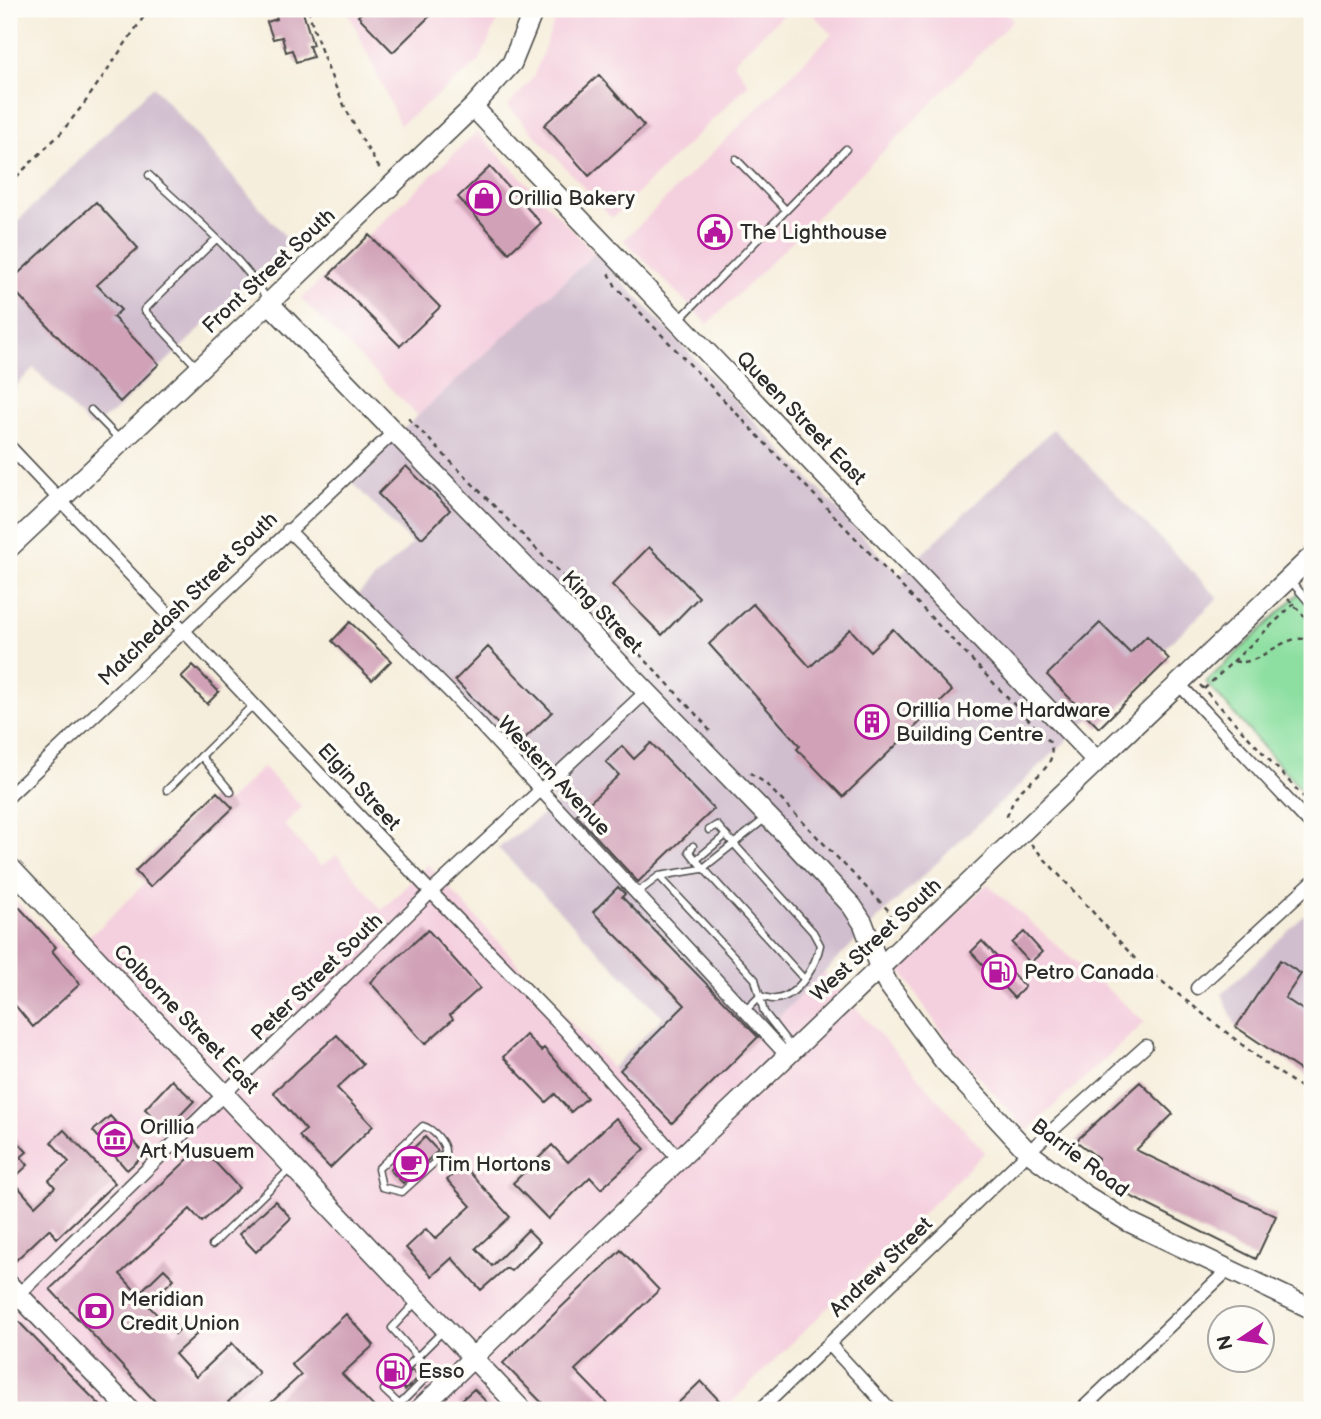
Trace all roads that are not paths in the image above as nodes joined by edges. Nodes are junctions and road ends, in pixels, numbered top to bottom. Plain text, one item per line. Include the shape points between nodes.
1 (534, 9) edge
2 (473, 107) junction
3 (846, 149) dead end
4 (736, 159) dead end
5 (149, 175) dead end
6 (786, 210) junction
7 (216, 239) junction
8 (269, 303) junction
9 (677, 321) junction
10 (199, 369) junction
11 (91, 410) dead end
12 (401, 425) junction
13 (121, 442) junction
14 (9, 446) edge
15 (60, 499) junction
16 (288, 530) junction
17 (9, 548) edge
18 (1312, 556) edge
19 (1284, 583) junction
20 (1312, 606) edge
21 (184, 629) junction
22 (1184, 678) junction
23 (647, 691) junction
24 (254, 704) junction
25 (201, 757) junction
26 (1097, 761) junction
27 (167, 790) dead end
28 (231, 792) dead end
29 (541, 792) junction
30 (9, 796) edge
31 (767, 816) junction
32 (1312, 826) edge
33 (709, 830) dead end
34 (726, 835) junction
35 (734, 844) junction
36 (693, 846) dead end
37 (696, 860) junction
38 (9, 866) edge
39 (702, 869) junction
40 (659, 876) junction
41 (1312, 882) edge
42 (431, 892) junction
43 (638, 892) junction
44 (880, 968) junction
45 (804, 979) junction
46 (1197, 988) dead end
47 (760, 996) junction
48 (746, 1010) junction
49 (1146, 1046) dead end
50 (789, 1052) junction
51 (225, 1094) junction
52 (1028, 1152) junction
53 (678, 1158) junction
54 (292, 1167) junction
55 (382, 1187) joint
56 (212, 1245) dead end
57 (1228, 1270) junction
58 (12, 1295) edge
59 (418, 1301) junction
60 (1312, 1309) edge
61 (444, 1329) junction
62 (829, 1344) junction
63 (417, 1358) junction
64 (471, 1358) junction
65 (437, 1380) junction
66 (399, 1405) junction
67 (130, 1410) edge
68 (405, 1410) edge
69 (419, 1410) edge
70 (522, 1410) edge
71 (761, 1410) edge
72 (890, 1410) edge
73 (1081, 1410) edge

1 - 2 street, Front Street South via 512,63
2 - 8 street, Front Street South
2 - 9 street, Queen Street East
3 - 6 lane
4 - 6 lane
5 - 7 lane
6 - 9 lane
7 - 8 lane
7 - 10 lane via 144,310
8 - 10 street, Front Street South
8 - 12 street, King Street
9 - 26 street, Queen Street East
10 - 13 street, Front Street South
11 - 13 lane
12 - 16 street, Matchedash Street South
12 - 23 street, King Street
13 - 15 street, Front Street South
14 - 15 street, Elgin Street
15 - 17 street, Front Street South
15 - 21 street, Elgin Street
16 - 21 street, Matchedash Street South
16 - 29 street, Western Avenue via 452,694
18 - 19 street, West Street South
19 - 20 lane
19 - 22 street, West Street South
21 - 24 street, Elgin Street
21 - 30 street, Matchedash Street South
22 - 26 street, West Street South
22 - 32 street
23 - 29 street, Peter Street South
23 - 31 street, King Street
24 - 25 lane
24 - 42 street, Elgin Street
25 - 27 lane
25 - 28 lane
26 - 44 street, West Street South
29 - 42 street, Peter Street South
29 - 43 street, Western Avenue
31 - 35 lane
31 - 44 street, King Street via 852,906
33 - 34 lane via 717,825
34 - 35 lane
34 - 37 lane
35 - 39 lane
35 - 45 lane via 820,945
36 - 37 lane via 689,850
37 - 39 lane
38 - 51 street, Colborne Street East
39 - 40 lane
39 - 45 lane
40 - 43 lane
40 - 47 lane via 755,979
41 - 46 street
42 - 51 street, Peter Street South
42 - 53 street, Elgin Street via 565,1030
43 - 48 street, Western Avenue
44 - 50 street, West Street South
44 - 52 street, Barrie Road via 944,1061
45 - 47 lane via 776,999
47 - 48 lane
47 - 50 lane via 764,1012
48 - 50 street, Western Avenue
49 - 52 street, Andrew Street
50 - 53 street, West Street South
51 - 54 street, Colborne Street East
51 - 58 street, Peter Street South
52 - 57 street, Barrie Road via 1129,1222
52 - 62 street, Andrew Street
53 - 64 street, West Street South
54 - 56 lane
54 - 59 street, Colborne Street East
55 - 55 lane via 402,1192 445,1153 428,1128 419,1129 381,1166
57 - 60 street, Barrie Road
57 - 73 street
58 - 67 street
59 - 61 street, Colborne Street East
59 - 63 lane via 392,1328
61 - 63 lane
61 - 64 street, Colborne Street East
62 - 71 street, Andrew Street
62 - 72 street
63 - 65 lane
63 - 66 lane via 384,1390
64 - 65 street, West Street South
64 - 70 street, Colborne Street East
65 - 66 lane
65 - 69 street, West Street South
66 - 68 lane

